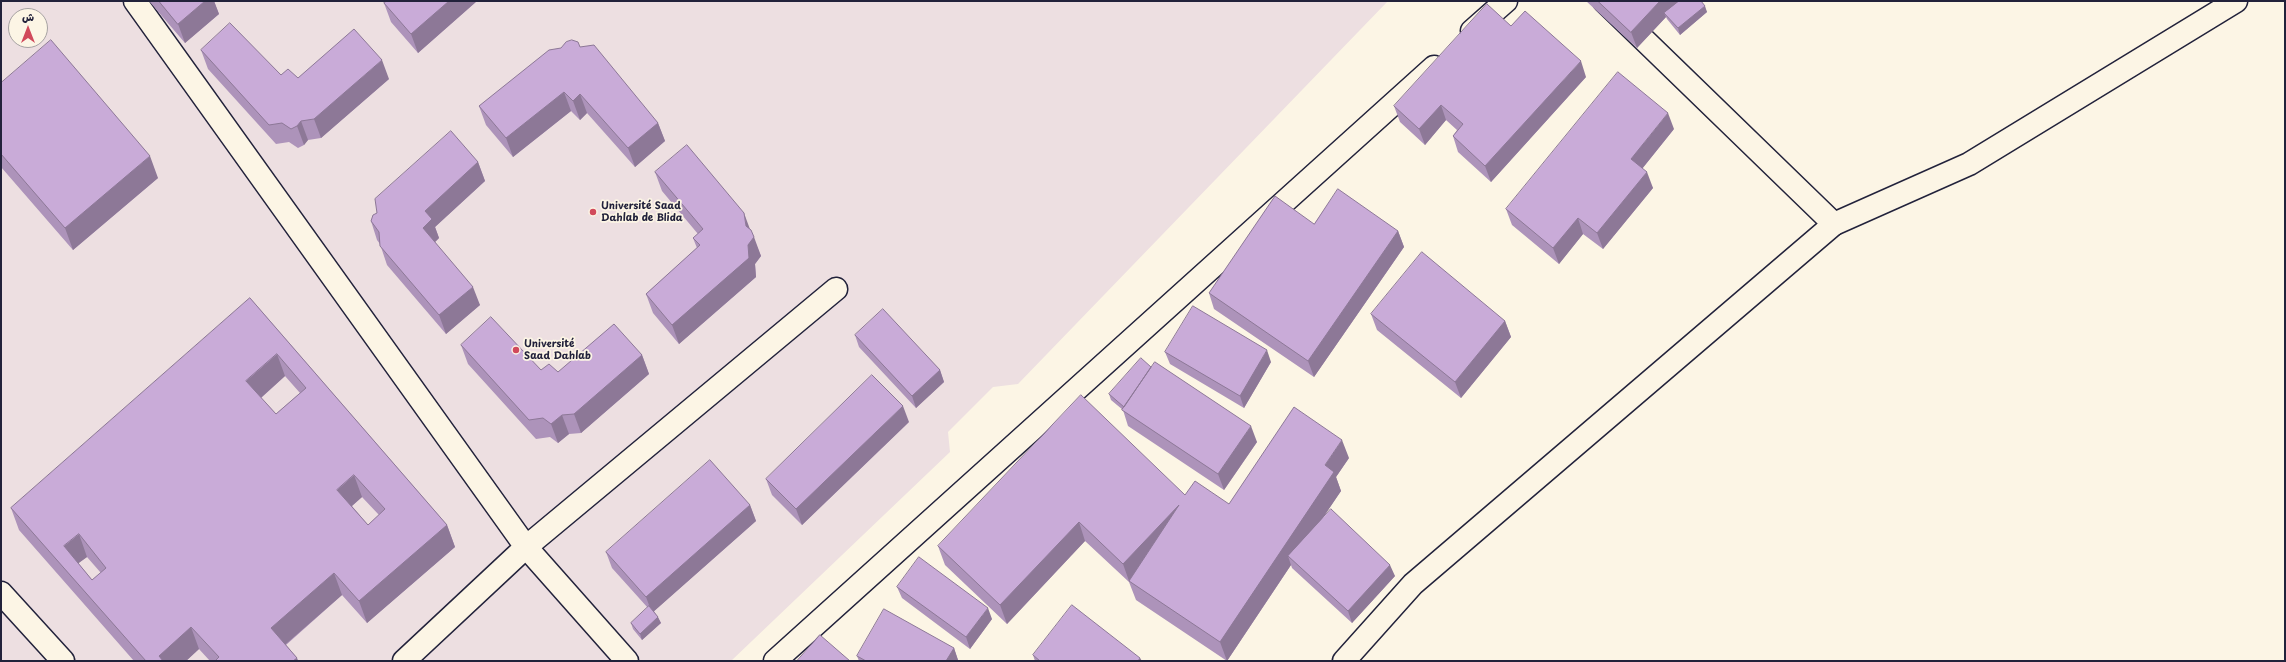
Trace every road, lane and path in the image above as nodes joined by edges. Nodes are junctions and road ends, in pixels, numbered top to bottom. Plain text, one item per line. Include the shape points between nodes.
1 (135, 1) edge
2 (1506, 1) edge
3 (1604, 1) edge
4 (2236, 1) edge
5 (1834, 224) junction
6 (836, 289) dead end
7 (526, 547) junction
8 (1, 594) edge
9 (63, 661) edge
10 (404, 661) edge
11 (627, 661) edge
12 (776, 661) edge
13 (1344, 661) edge

1 - 7 street
2 - 12 street
3 - 5 street
4 - 5 street via 1969,164
5 - 13 street via 1413,584
6 - 7 street
7 - 10 street
7 - 11 street
8 - 9 street

